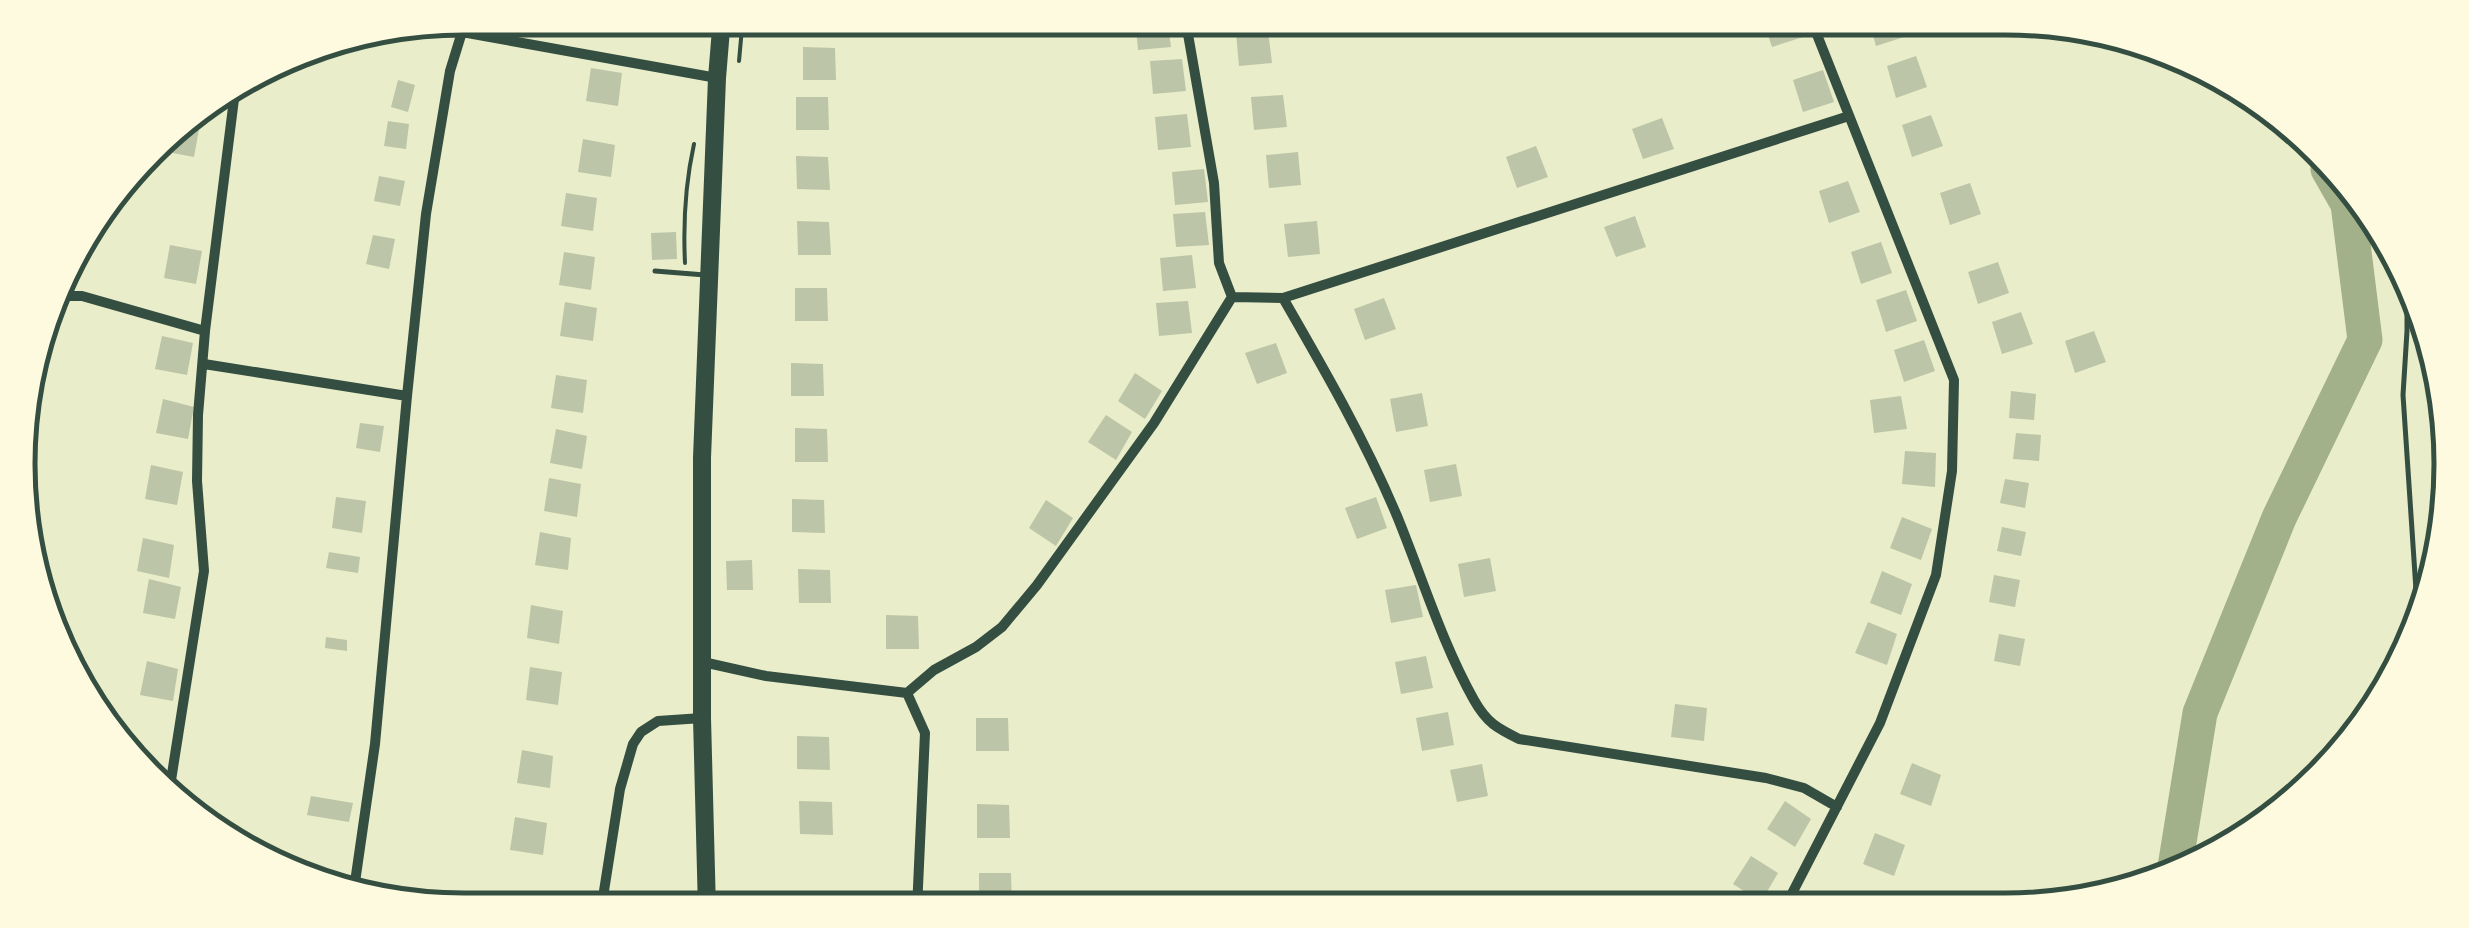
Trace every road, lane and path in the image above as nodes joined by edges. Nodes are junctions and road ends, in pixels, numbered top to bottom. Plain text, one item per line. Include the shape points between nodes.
1 (461, 35) edge
2 (479, 35) edge
3 (721, 35) edge
4 (1188, 35) edge
5 (1817, 35) edge
6 (717, 78) junction
7 (233, 102) edge
8 (1849, 116) junction
9 (694, 143) dead end
10 (655, 271) dead end
11 (686, 273) junction
12 (708, 275) junction
13 (70, 296) edge
14 (1232, 297) junction
15 (1284, 298) junction
16 (2407, 315) edge
17 (205, 331) junction
18 (204, 364) junction
19 (406, 396) junction
20 (2416, 586) edge
21 (703, 662) junction
22 (907, 693) junction
23 (702, 718) junction
24 (171, 777) edge
25 (1837, 807) junction
26 (355, 878) edge
27 (604, 893) edge
28 (707, 893) edge
29 (918, 893) edge
30 (1792, 893) edge

1 - 19 street via 426,214
2 - 6 street
3 - 6 main road
4 - 14 street via 1214,183 1219,263
5 - 8 street
6 - 12 main road
7 - 17 street
8 - 15 street
8 - 25 street via 1954,380 1952,470 1936,575 1880,723
9 - 11 path via 683,221
10 - 11 lane
11 - 12 lane
12 - 21 main road
13 - 17 street
14 - 15 street
14 - 22 street via 1154,423 1002,628
15 - 25 street via 1334,384 1475,702 1492,726 1519,739 1766,778 1804,788
16 - 20 lane via 2402,395
17 - 18 street
18 - 19 street
18 - 24 street via 197,480 204,571
19 - 26 street via 374,744
21 - 22 street
21 - 23 main road
22 - 29 street via 925,733
23 - 27 street via 658,720 632,744
23 - 28 main road
25 - 30 street

